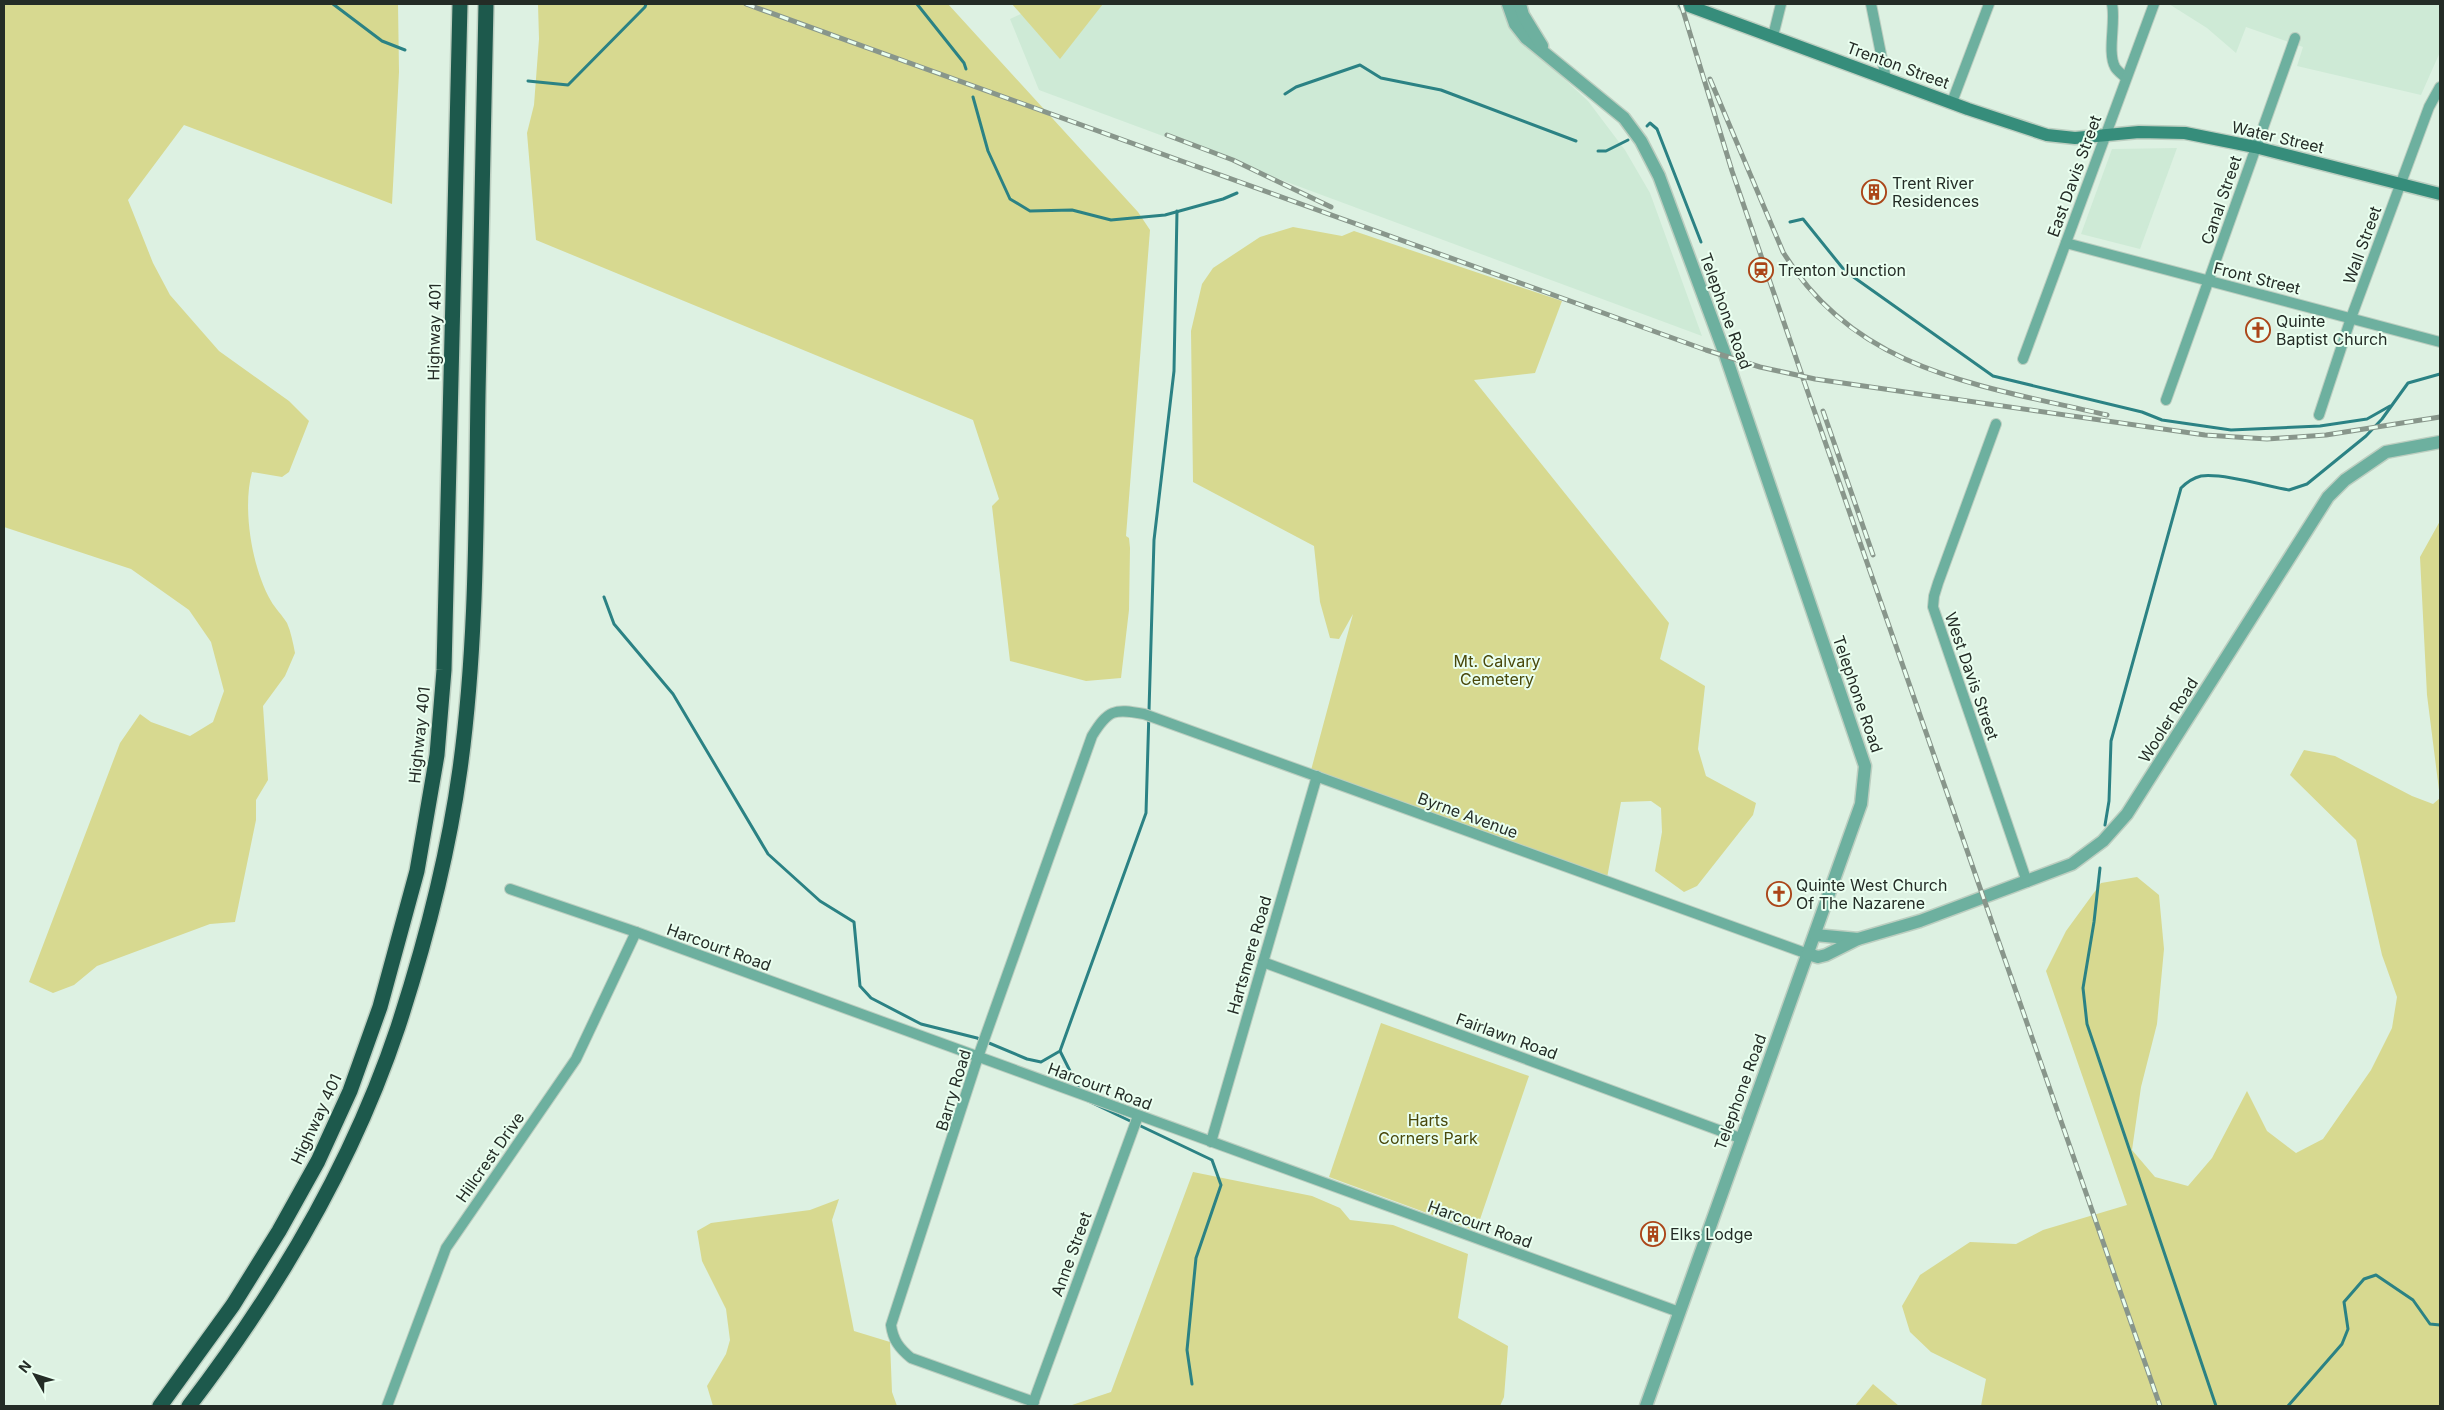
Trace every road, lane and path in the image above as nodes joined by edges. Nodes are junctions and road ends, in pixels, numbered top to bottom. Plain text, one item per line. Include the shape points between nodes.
1 (460, 4) edge
2 (486, 4) edge
3 (1508, 4) edge
4 (1520, 4) edge
5 (1684, 4) edge
6 (1781, 4) edge
7 (1871, 4) edge
8 (1989, 4) edge
9 (2112, 4) edge
10 (2154, 4) edge
11 (1773, 36) junction
12 (2295, 38) dead end
13 (1551, 58) junction
14 (1886, 78) junction
15 (2126, 78) junction
16 (2440, 87) edge
17 (1952, 102) junction
18 (2105, 136) junction
19 (2255, 147) junction
20 (2401, 184) junction
21 (2440, 194) edge
22 (2066, 243) junction
23 (2208, 282) junction
24 (2351, 318) junction
25 (2440, 342) edge
26 (2023, 359) dead end
27 (2166, 400) dead end
28 (2319, 416) dead end
29 (1996, 424) dead end
30 (2440, 442) edge
31 (1115, 712) joint
32 (1317, 776) junction
33 (2027, 882) junction
34 (510, 889) dead end
35 (636, 932) junction
36 (1815, 935) junction
37 (1858, 939) junction
38 (1808, 954) junction
39 (1263, 962) junction
40 (978, 1057) junction
41 (1138, 1116) junction
42 (1740, 1138) junction
43 (1210, 1142) junction
44 (1679, 1312) junction
45 (1033, 1404) edge
46 (160, 1406) edge
47 (189, 1406) edge
48 (387, 1406) edge
49 (1646, 1406) edge

1 - 46 highway, Highway 401 via 444,670 437,755 417,871 380,1007 350,1091 318,1161 233,1305
2 - 47 highway via 476,533 469,675 460,770 445,853 397,1030 344,1159 270,1292
3 - 13 street, Telephone Road via 1514,24
4 - 13 street, Telephone Road via 1523,16
5 - 11 main road, Trenton Street
6 - 11 street
7 - 14 street
8 - 17 street
9 - 15 street via 2113,60 2115,68
10 - 15 street, East Davis Street
11 - 14 main road, Trenton Street
12 - 19 street, Canal Street
13 - 36 street, Telephone Road via 1624,118 1641,141 1659,176 1726,357 1865,766 1861,804
14 - 17 main road, Trenton Street
15 - 18 street, East Davis Street
16 - 20 street, Wall Street via 2429,107
17 - 18 main road, Trenton Street via 2047,135 2075,138
18 - 19 main road, Water Street via 2139,132 2185,133
18 - 22 street, East Davis Street
19 - 20 main road, Water Street
19 - 23 street, Canal Street
20 - 21 main road, Water Street
20 - 24 street, Wall Street
22 - 23 street, Front Street
22 - 26 street, East Davis Street
23 - 24 street, Front Street
23 - 27 street, Canal Street
24 - 25 street, Front Street
24 - 28 street, Wall Street
29 - 33 street, West Davis Street via 1936,590 1933,607
30 - 33 street, Wooler Road via 2386,452 2337,486 2310,523 2127,814 2081,859
31 - 32 street, Byrne Avenue via 1126,710 1144,714
31 - 40 street, Barry Road via 1102,719 1092,736
32 - 38 street, Byrne Avenue
32 - 39 street, Hartsmere Road
33 - 37 street, Wooler Road via 1920,921
34 - 35 street, Harcourt Road
35 - 40 street, Harcourt Road
35 - 48 street, Hillcrest Drive via 576,1059 446,1248
36 - 37 street, Wooler Road
36 - 38 street, Telephone Road
37 - 38 street, Wooler Road via 1826,955
38 - 42 street, Telephone Road
39 - 42 street, Fairlawn Road
39 - 43 street, Hartsmere Road
40 - 41 street, Harcourt Road
40 - 45 street, Barry Road via 891,1325 899,1348 911,1358
41 - 43 street, Harcourt Road
41 - 45 street, Anne Street
42 - 44 street, Telephone Road
43 - 44 street, Harcourt Road
44 - 49 street, Telephone Road

